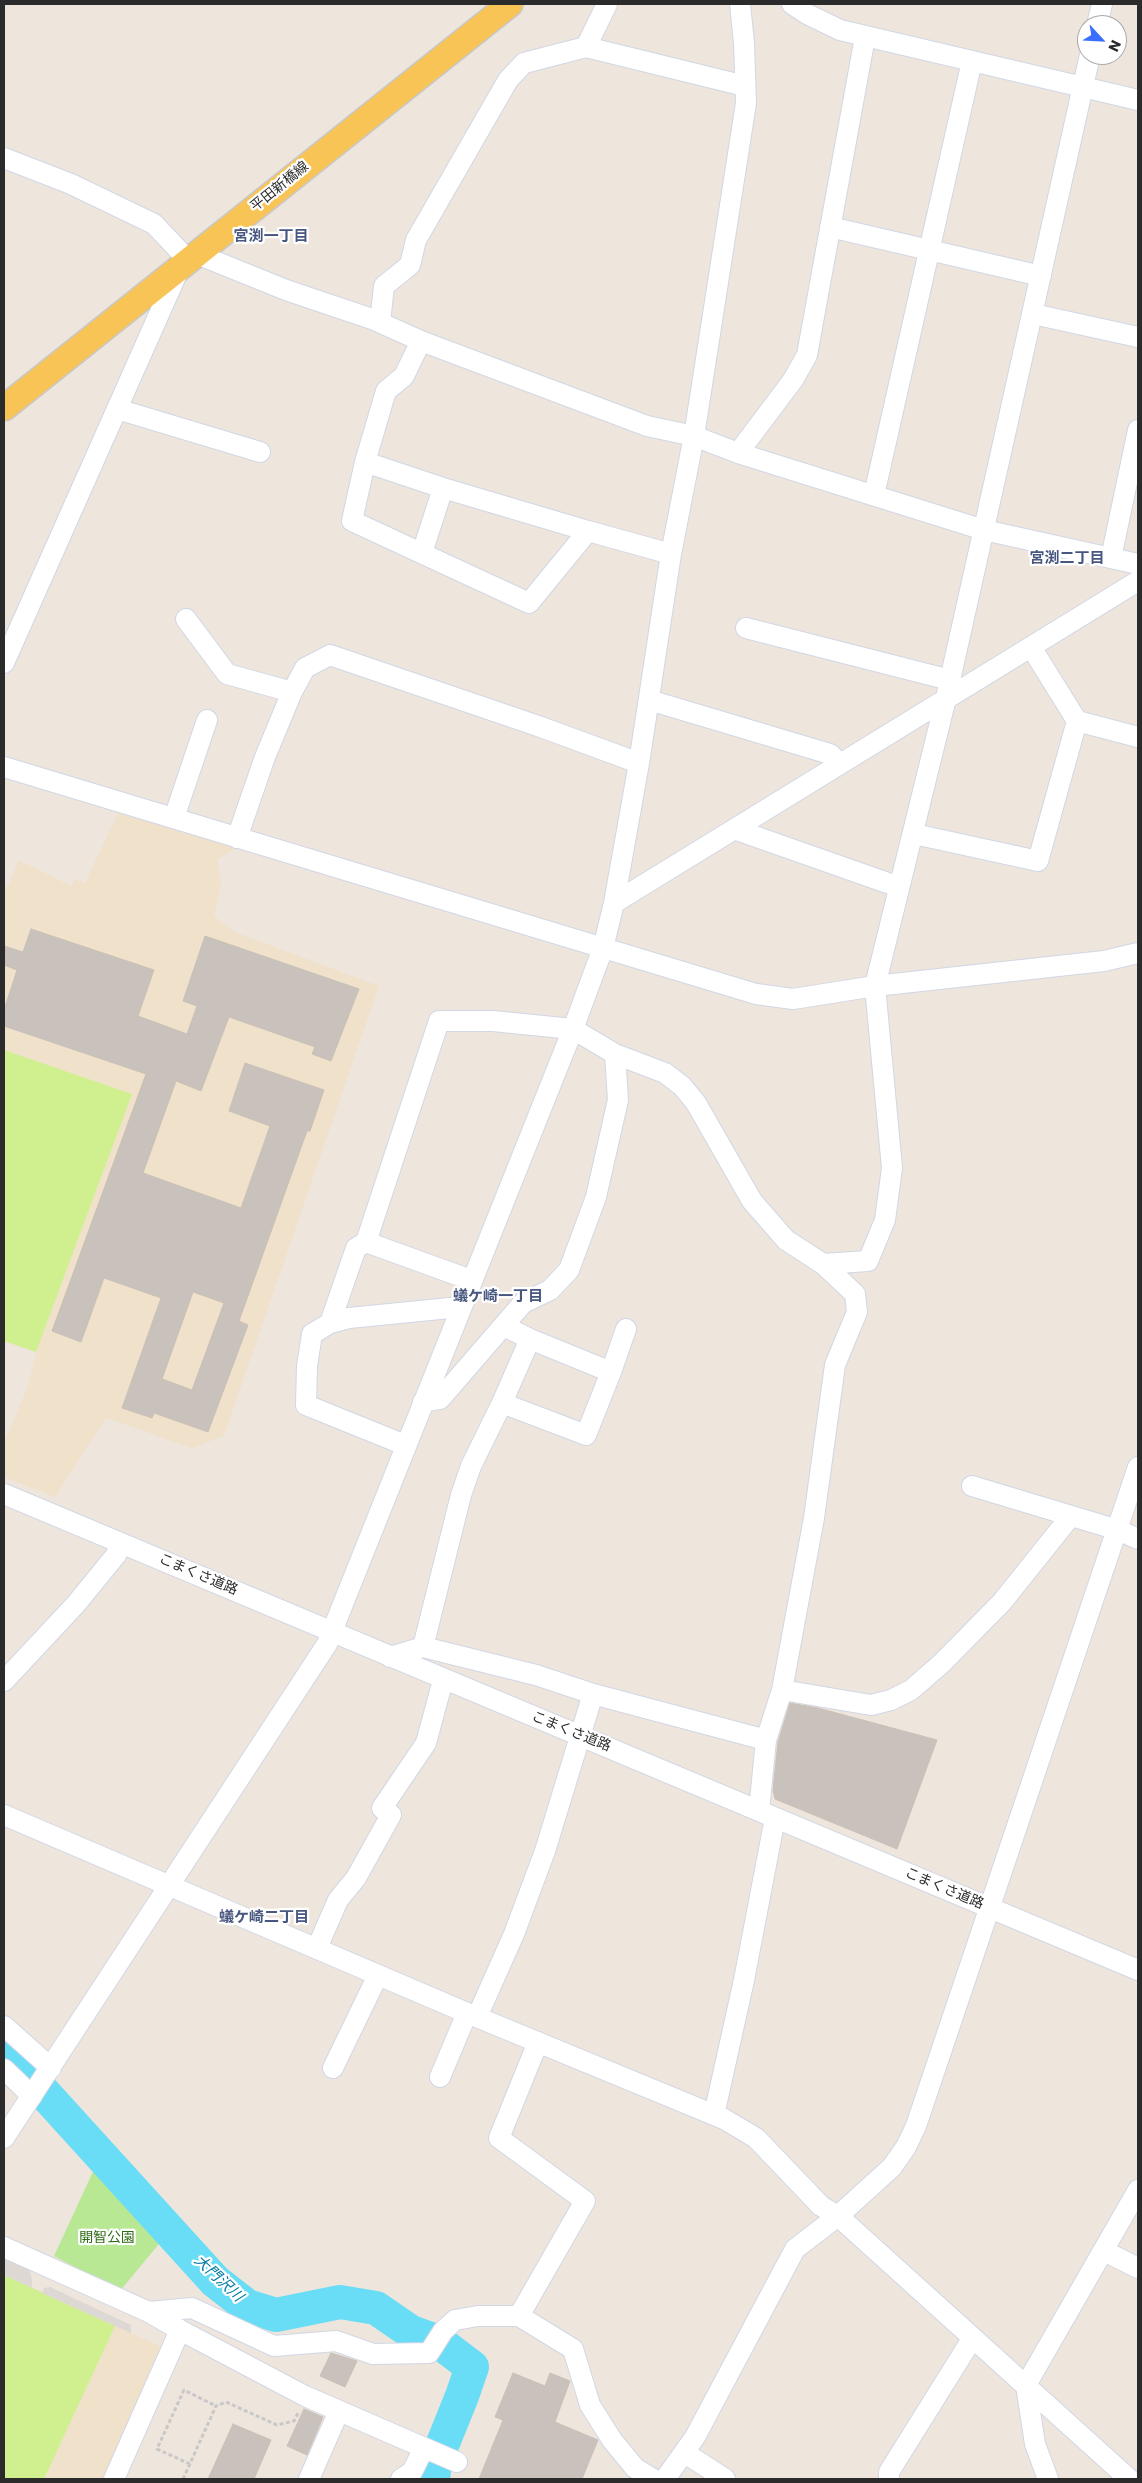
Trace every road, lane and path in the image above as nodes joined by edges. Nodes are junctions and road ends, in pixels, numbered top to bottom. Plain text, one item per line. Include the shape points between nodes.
1 (510, 4) edge
2 (607, 4) edge
3 (740, 4) edge
4 (792, 4) edge
5 (866, 37) junction
6 (586, 47) junction
7 (972, 61) junction
8 (1087, 65) edge
9 (745, 86) junction
10 (1082, 86) junction
11 (1138, 100) edge
12 (4, 158) edge
13 (830, 227) junction
14 (930, 250) junction
15 (189, 260) junction
16 (1041, 276) junction
17 (1033, 314) junction
18 (380, 322) junction
19 (1138, 337) edge
20 (420, 341) junction
21 (4, 408) edge
22 (117, 409) junction
23 (1138, 430) edge
24 (694, 436) junction
25 (260, 452) dead end
26 (738, 453) junction
27 (365, 462) junction
28 (443, 488) junction
29 (874, 495) junction
30 (984, 530) junction
31 (588, 531) junction
32 (422, 554) junction
33 (671, 554) junction
34 (1111, 558) junction
35 (1138, 564) edge
36 (1138, 581) edge
37 (186, 619) dead end
38 (746, 628) dead end
39 (1031, 647) junction
40 (4, 663) edge
41 (948, 689) junction
42 (292, 692) junction
43 (649, 700) junction
44 (207, 720) dead end
45 (1077, 722) junction
46 (1138, 737) edge
47 (639, 763) junction
48 (840, 764) junction
49 (4, 767) edge
50 (174, 818) junction
51 (734, 829) junction
52 (914, 834) junction
53 (237, 838) junction
54 (899, 887) junction
55 (614, 903) junction
56 (603, 948) junction
57 (1138, 953) edge
58 (875, 986) junction
59 (573, 1029) junction
60 (616, 1054) junction
61 (366, 1242) junction
62 (823, 1264) junction
63 (471, 1280) junction
64 (460, 1307) junction
65 (330, 1323) junction
66 (504, 1326) junction
67 (626, 1329) dead end
68 (530, 1339) junction
69 (611, 1372) junction
70 (423, 1402) junction
71 (502, 1403) junction
72 (405, 1445) junction
73 (1138, 1469) edge
74 (972, 1486) dead end
75 (4, 1494) edge
76 (1070, 1517) junction
77 (1118, 1530) junction
78 (1138, 1539) edge
79 (121, 1544) junction
80 (332, 1632) junction
81 (423, 1647) junction
82 (390, 1657) junction
83 (443, 1680) junction
84 (4, 1681) edge
85 (782, 1690) junction
86 (593, 1694) junction
87 (581, 1736) junction
88 (766, 1740) junction
89 (4, 1815) edge
90 (767, 1815) junction
91 (170, 1885) junction
92 (991, 1909) junction
93 (317, 1948) junction
94 (1138, 1970) edge
95 (378, 1975) junction
96 (472, 2015) junction
97 (4, 2026) edge
98 (538, 2042) junction
99 (333, 2068) dead end
100 (4, 2069) edge
101 (49, 2071) junction
102 (440, 2076) dead end
103 (34, 2094) junction
104 (714, 2115) junction
105 (4, 2138) edge
106 (1138, 2190) edge
107 (838, 2216) junction
108 (4, 2247) edge
109 (1104, 2251) junction
110 (1138, 2268) edge
111 (149, 2312) junction
112 (519, 2316) junction
113 (180, 2330) junction
114 (972, 2339) junction
115 (1026, 2385) junction
116 (305, 2396) junction
117 (216, 2406) junction
118 (339, 2411) junction
119 (425, 2449) junction
120 (685, 2453) junction
121 (456, 2462) dead end
122 (190, 2464) junction
123 (114, 2479) edge
124 (183, 2479) edge
125 (309, 2479) edge
126 (400, 2479) edge
127 (653, 2479) edge
128 (665, 2479) edge
129 (725, 2479) edge
130 (890, 2479) edge
131 (1048, 2479) edge
132 (1129, 2479) edge

1 - 15 main road, 平田新橋線
2 - 6 street
3 - 9 street
4 - 5 street via 822,22
5 - 7 street
5 - 13 street
6 - 9 street
6 - 18 street via 524,63 508,80 416,240 410,265 384,286
7 - 10 street
7 - 14 street
8 - 10 street
9 - 24 street via 746,103
10 - 11 street
10 - 16 street
12 - 15 street via 71,184 154,224
13 - 14 street
13 - 26 street via 806,355 793,380
14 - 16 street
14 - 29 street
15 - 18 street
15 - 21 main road, 平田新橋線
15 - 22 street
16 - 17 street
17 - 19 street
17 - 30 street
18 - 20 street
20 - 24 street via 647,426
20 - 27 street via 404,376 386,392
22 - 25 street
22 - 40 street
23 - 34 street
24 - 26 street
24 - 33 street
26 - 29 street
27 - 28 street
27 - 32 street via 352,521
28 - 31 street
28 - 32 street
29 - 30 street
30 - 34 street
30 - 41 street
31 - 32 street via 529,604
31 - 33 street
33 - 43 street
34 - 35 street
36 - 39 street
37 - 42 street via 227,674
38 - 41 street
39 - 41 street
39 - 45 street
41 - 48 street
41 - 52 street
42 - 47 street via 306,668 330,655
42 - 53 street
43 - 47 street
43 - 48 street via 830,754
44 - 50 street
45 - 46 street
45 - 52 street via 1038,861
47 - 55 street
48 - 51 street
49 - 50 street
50 - 53 street
51 - 54 street
51 - 55 street
52 - 54 street
53 - 56 street
54 - 58 street
55 - 56 street
56 - 58 street via 756,994 793,999
56 - 59 street
57 - 58 street via 1104,961
58 - 62 street via 892,1168 885,1220 868,1261
59 - 60 street
59 - 61 street via 493,1021 439,1021
59 - 63 street
60 - 62 street via 665,1073 682,1086 696,1103 752,1200 786,1240
60 - 66 street via 618,1100 596,1197 569,1270 550,1290 523,1302
61 - 63 street
61 - 65 street via 356,1248
62 - 85 street via 855,1294 856,1312 835,1365 814,1518
63 - 64 street
64 - 65 street via 349,1318
64 - 70 street
65 - 72 street via 312,1334 306,1405
66 - 68 street
66 - 70 street via 440,1400
67 - 69 street
68 - 69 street
68 - 71 street
69 - 71 street via 586,1435
70 - 72 street
71 - 81 street via 468,1473
72 - 80 street
73 - 77 street
74 - 76 street
75 - 79 street, こまくさ道路
76 - 77 street
76 - 85 street via 1002,1602 911,1690 891,1700 871,1704
77 - 78 street
77 - 92 street
79 - 80 street, こまくさ道路
79 - 84 street via 116,1555 76,1604
80 - 82 street, こまくさ道路
80 - 91 street
81 - 82 street
81 - 86 street via 536,1675
82 - 83 street, こまくさ道路
83 - 87 street, こまくさ道路
83 - 93 street via 426,1743 382,1808 391,1815 356,1878 338,1900
85 - 88 street
86 - 87 street
86 - 88 street
87 - 90 street, こまくさ道路
87 - 96 street via 545,1851 514,1934
88 - 90 street
89 - 91 street
90 - 92 street, こまくさ道路
90 - 104 street via 744,1980
91 - 93 street
91 - 101 street
92 - 94 street, こまくさ道路
92 - 107 street via 906,2147 892,2167
93 - 95 street
95 - 96 street
95 - 99 street
96 - 98 street
96 - 102 street
97 - 101 street
98 - 104 street
98 - 112 street via 499,2138 585,2201
100 - 103 street
101 - 103 street
103 - 105 street
104 - 107 street via 756,2138 821,2206
106 - 109 street
107 - 114 street
107 - 120 street via 795,2249
108 - 111 street
109 - 110 street
109 - 115 street
111 - 112 street via 192,2308 274,2346 336,2341 373,2354 429,2353 443,2331 455,2320
111 - 113 street
112 - 127 street via 573,2349 590,2405 634,2468
113 - 116 street
113 - 123 street
114 - 115 street
114 - 130 street via 889,2472
115 - 131 street via 1035,2444
115 - 132 street
116 - 117 path via 294,2421 277,2425 226,2402
116 - 118 street
117 - 122 path
117 - 122 path via 184,2390 157,2449
118 - 119 street
118 - 125 street
119 - 121 street
119 - 126 street via 412,2472
120 - 128 street
120 - 129 street
122 - 124 path

